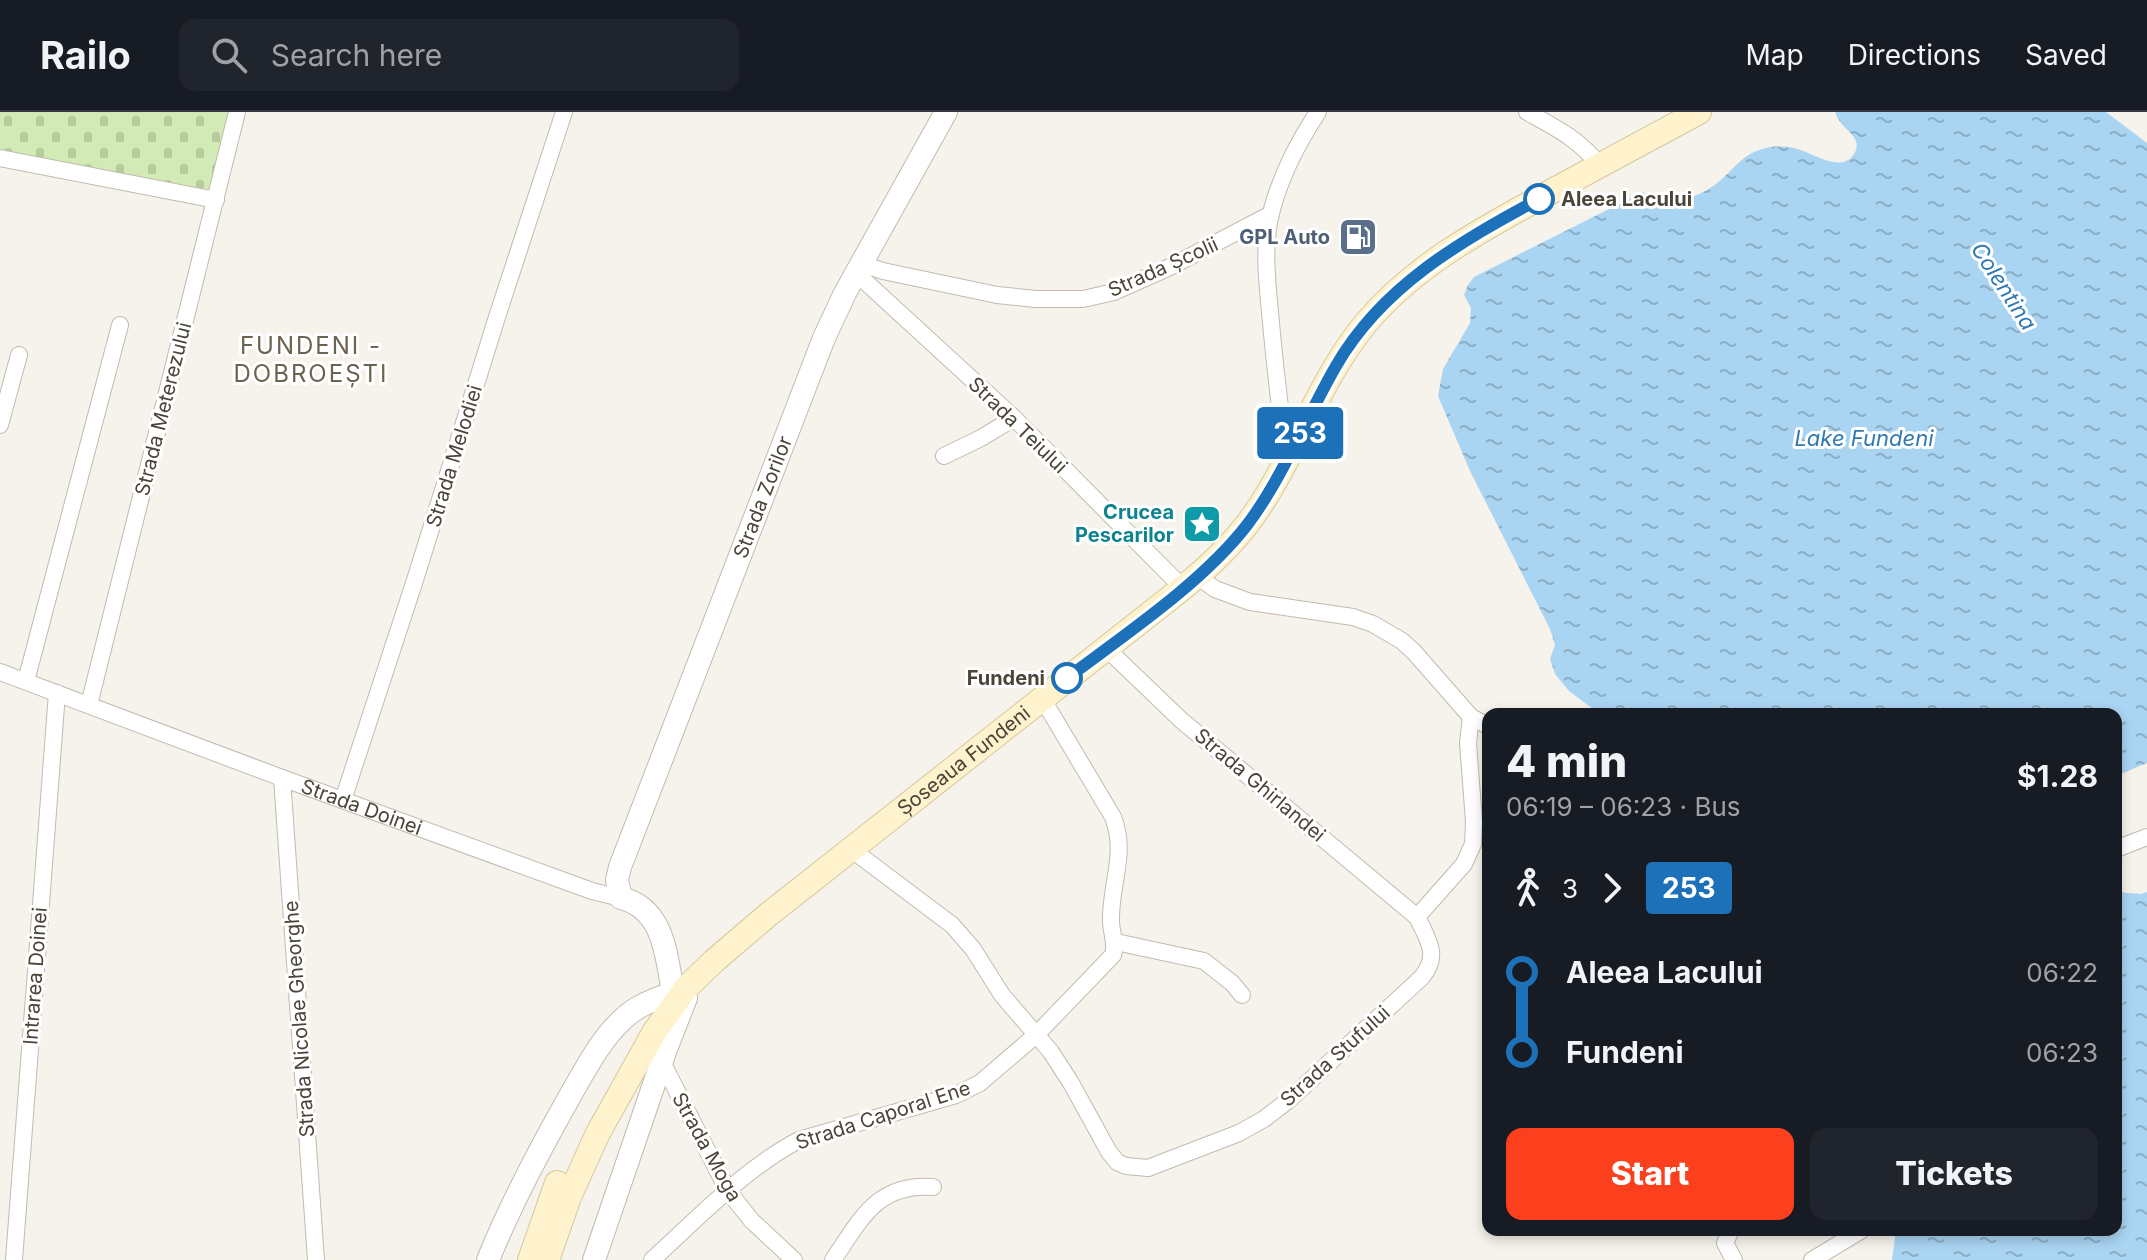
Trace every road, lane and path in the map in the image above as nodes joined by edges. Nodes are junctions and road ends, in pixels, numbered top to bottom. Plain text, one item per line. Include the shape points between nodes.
1 (237, 112) edge
2 (564, 112) edge
3 (946, 112) edge
4 (1318, 112) edge
5 (1527, 112) edge
6 (1673, 112) edge
7 (1699, 112) edge
8 (0, 158) edge
9 (1596, 161) junction
10 (216, 200) junction
11 (1271, 214) junction
12 (859, 269) junction
13 (120, 325) dead end
14 (19, 355) dead end
15 (1014, 418) junction
16 (0, 425) edge
17 (1285, 442) junction
18 (944, 456) dead end
19 (1186, 578) junction
20 (1106, 648) junction
21 (0, 672) edge
22 (26, 681) junction
23 (57, 693) junction
24 (1042, 698) junction
25 (89, 705) junction
26 (1471, 717) junction
27 (1482, 723) edge
28 (282, 778) junction
29 (343, 800) junction
30 (2147, 837) edge
31 (2122, 847) edge
32 (851, 849) junction
33 (621, 898) junction
34 (1417, 917) junction
35 (1116, 942) junction
36 (677, 987) junction
37 (1242, 995) dead end
38 (1036, 1035) junction
39 (646, 1049) junction
40 (933, 1187) dead end
41 (728, 1191) junction
42 (1725, 1236) edge
43 (1852, 1236) edge
44 (14, 1260) edge
45 (316, 1260) edge
46 (488, 1260) edge
47 (530, 1260) edge
48 (547, 1260) edge
49 (594, 1260) edge
50 (652, 1260) edge
51 (794, 1260) edge
52 (833, 1260) edge
53 (1734, 1260) edge
54 (1812, 1260) edge

1 - 10 street, Strada Meterezului
2 - 29 street, Strada Melodiei
3 - 12 street, Strada Zorilor
4 - 11 street
5 - 9 street via 1569,135
6 - 9 main road, Șoseaua Fundeni
7 - 9 main road, Șoseaua Fundeni
8 - 10 street
9 - 17 main road, Șoseaua Fundeni via 1452,236 1394,280 1338,345
9 - 19 main road, Șoseaua Fundeni via 1448,251 1386,301 1346,350 1252,518 1234,540
10 - 25 street, Strada Meterezului
11 - 12 street, Strada Școlii via 1170,267 1114,292 1083,299 997,295
11 - 17 street via 1267,273
12 - 15 street, Strada Teiului
12 - 33 street, Strada Zorilor via 815,360 620,867
13 - 22 street
14 - 16 street
15 - 18 street
15 - 19 street, Strada Teiului
17 - 19 main road, Șoseaua Fundeni via 1240,518
19 - 20 main road, Șoseaua Fundeni
19 - 26 street, Strada Teiului via 1250,602 1373,624 1414,652
19 - 36 main road, Șoseaua Fundeni via 763,907
20 - 24 main road, Șoseaua Fundeni
20 - 34 street, Strada Ghirlandei via 1181,720
21 - 22 street, Strada Doinei
22 - 23 street, Strada Doinei
23 - 25 street, Strada Doinei
23 - 44 street, Intrarea Doinei
24 - 32 main road, Șoseaua Fundeni
24 - 35 street via 1118,831 1110,921
25 - 28 street, Strada Doinei
26 - 27 street
26 - 34 street via 1473,844 1464,864
28 - 29 street, Strada Doinei
28 - 45 street, Strada Nicolae Gheorghe
29 - 33 street, Strada Doinei
30 - 31 street
32 - 36 main road, Șoseaua Fundeni
32 - 38 street via 952,925
33 - 36 street, Strada Doinei via 642,906 653,920
34 - 38 street, Strada Stufului via 1432,949 1422,977 1264,1119 1158,1165 1135,1169 1117,1162
35 - 37 street via 1204,961
35 - 38 street, Strada Caporal Ene via 1106,964
36 - 39 main road, Șoseaua Fundeni
36 - 39 main road, Șoseaua Fundeni
36 - 46 street, Șoseaua Fundeni via 635,1009 607,1037 528,1171
38 - 41 street, Strada Caporal Ene via 968,1091 799,1140
39 - 41 street, Strada Moga
39 - 47 main road, Șoseaua Fundeni via 612,1070 569,1155
39 - 48 main road, Șoseaua Fundeni via 579,1172
39 - 49 street, Șoseaua Fundeni
40 - 52 street via 891,1192 876,1202
41 - 50 street, Strada Caporal Ene
41 - 51 street, Strada Moga
42 - 53 street
43 - 54 street

